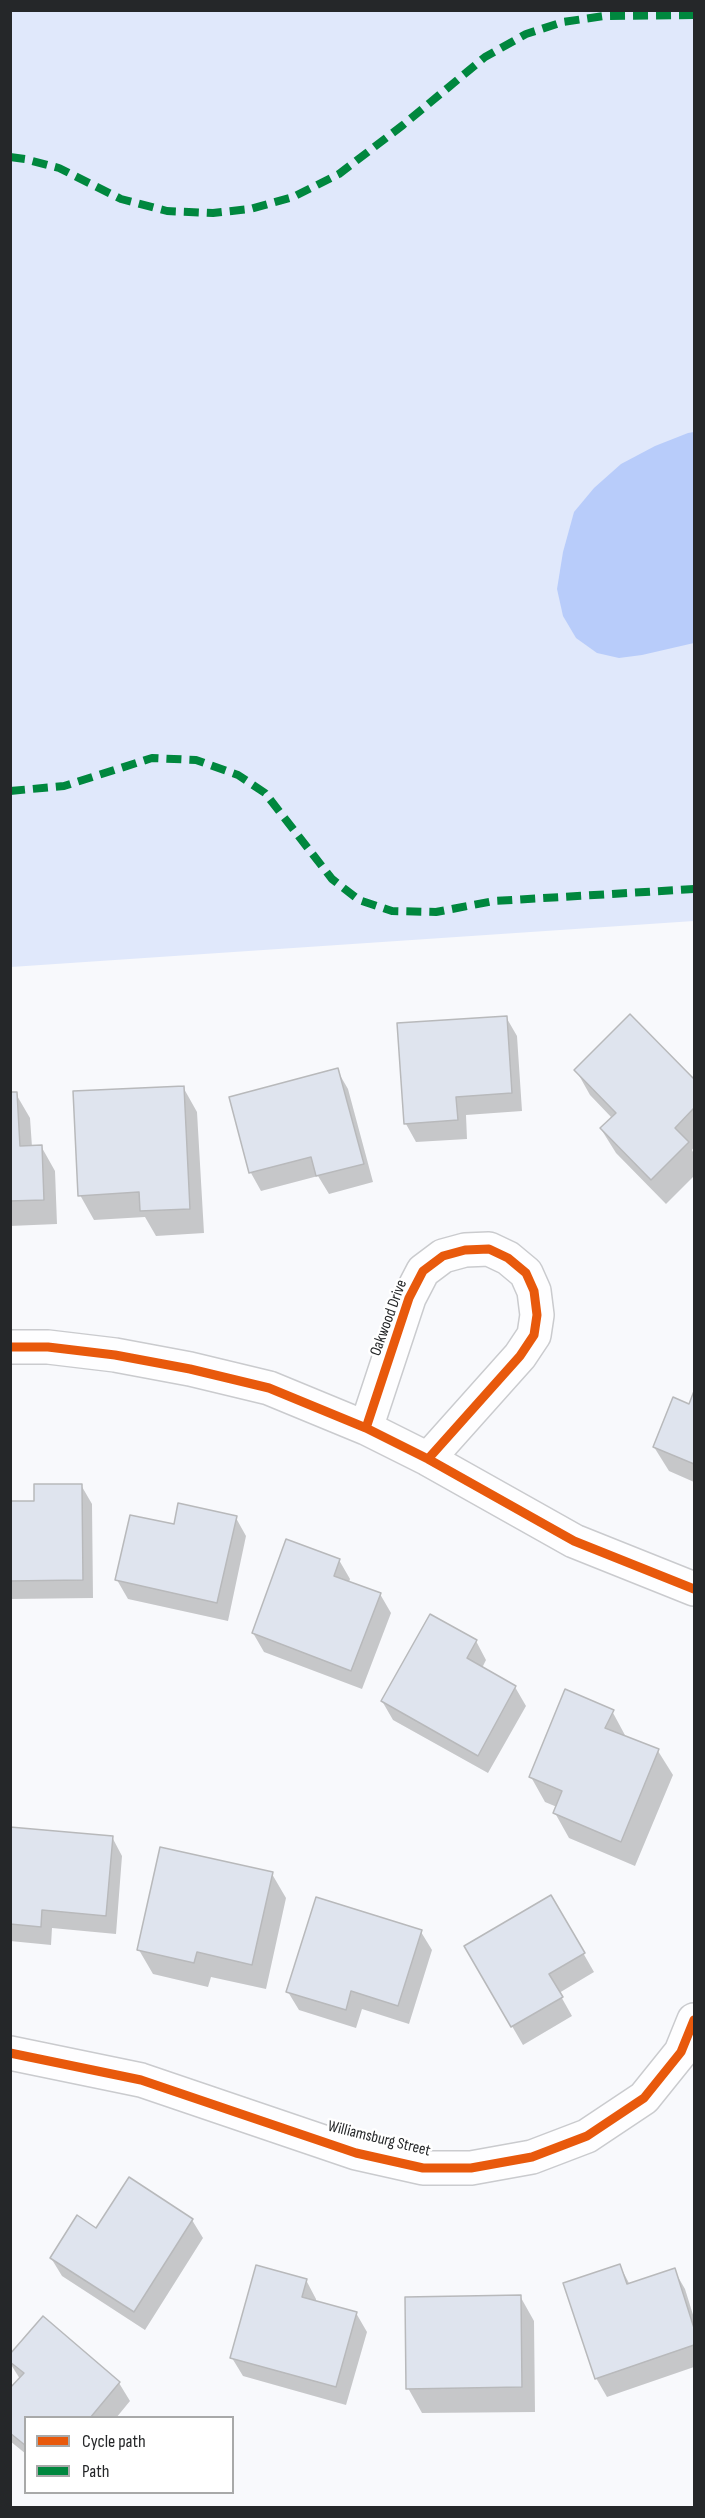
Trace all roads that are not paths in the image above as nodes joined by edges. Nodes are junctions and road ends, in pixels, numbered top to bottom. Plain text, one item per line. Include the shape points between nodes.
1 (10, 1347) edge
2 (366, 1428) junction
3 (428, 1459) junction
4 (694, 1589) edge
5 (694, 2020) edge
6 (10, 2053) edge

1 - 2 street via 115,1355 190,1369 268,1388
2 - 3 street
2 - 3 street, Oakwood Drive via 409,1298 423,1271 443,1256 465,1250 489,1249 508,1258 526,1273 534,1291 534,1335 520,1356
3 - 4 street via 574,1541
5 - 6 street, Williamsburg Street via 681,2052 644,2098 587,2136 532,2157 471,2168 423,2168 356,2153 141,2080

